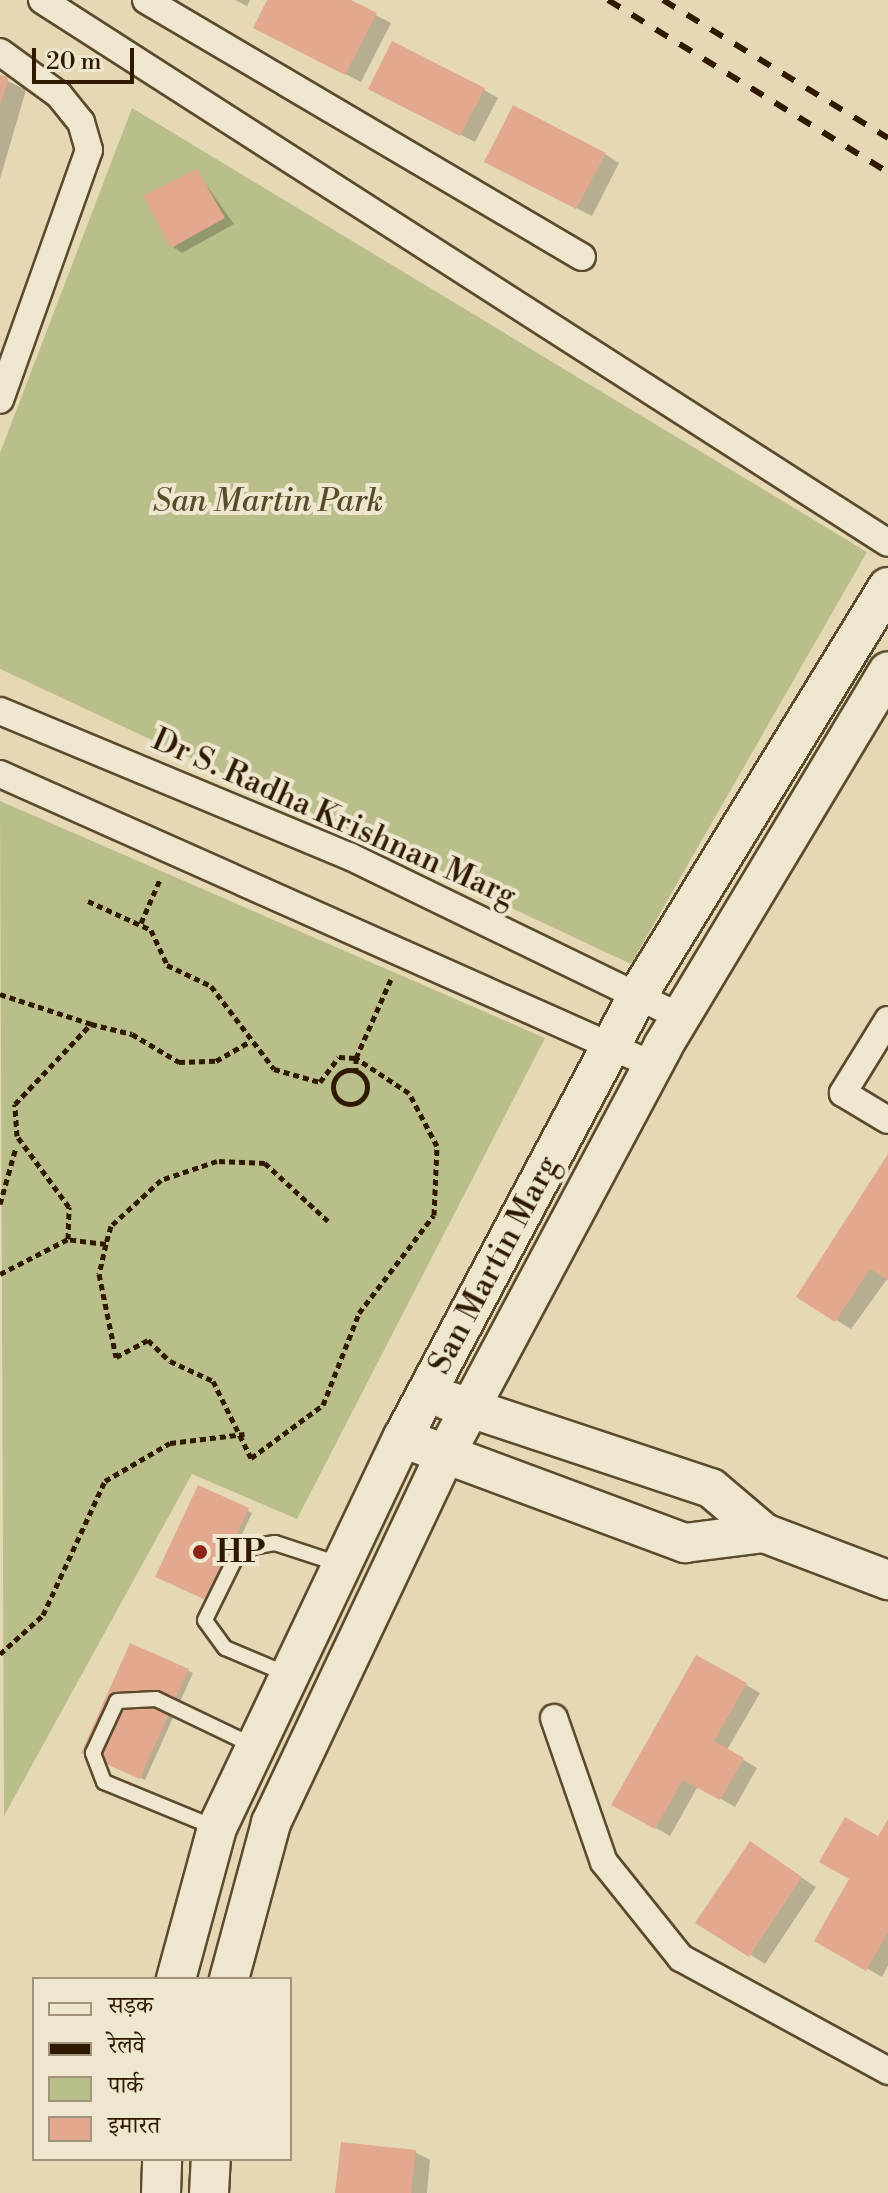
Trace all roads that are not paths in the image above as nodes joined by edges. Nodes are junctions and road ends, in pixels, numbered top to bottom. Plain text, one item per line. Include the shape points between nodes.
1 (42, 0) edge
2 (146, 0) edge
3 (0, 52) edge
4 (582, 257) dead end
5 (0, 400) edge
6 (888, 543) edge
7 (888, 587) edge
8 (888, 671) edge
9 (0, 711) edge
10 (0, 774) edge
11 (639, 993) junction
12 (681, 1017) junction
13 (888, 1020) edge
14 (610, 1045) junction
15 (653, 1065) junction
16 (888, 1120) edge
17 (426, 1393) junction
18 (471, 1409) junction
19 (403, 1437) junction
20 (445, 1455) junction
21 (764, 1533) junction
22 (342, 1565) junction
23 (888, 1580) edge
24 (289, 1675) junction
25 (554, 1718) dead end
26 (255, 1747) junction
27 (217, 1828) junction
28 (177, 1977) edge
29 (230, 1977) edge
30 (888, 2071) edge
31 (162, 2161) edge
32 (211, 2161) edge
33 (161, 2193) edge
34 (209, 2193) edge

1 - 6 street
2 - 4 street
3 - 5 street via 59,95 81,122 89,150
7 - 11 street, San Martin Marg
8 - 12 street, San Martin Marg
9 - 11 street, Dr S. Radha Krishnan Marg via 349,856
10 - 14 street
11 - 12 street, Dr S. Radha Krishnan Marg
11 - 14 street, San Martin Marg
12 - 15 street, San Martin Marg
13 - 16 street via 843,1093
14 - 15 street
14 - 17 street, San Martin Marg
15 - 18 street, San Martin Marg
17 - 18 street
17 - 19 street, San Martin Marg
18 - 20 street, San Martin Marg
18 - 21 street via 711,1488
19 - 20 street
19 - 22 street, San Martin Marg
20 - 21 street via 685,1543
20 - 29 street, San Martin Marg via 271,1823
21 - 23 street
22 - 24 street, San Martin Marg
22 - 24 lane via 275,1543 252,1547 235,1559 205,1620 225,1648
24 - 26 street, San Martin Marg
25 - 30 street via 604,1862 681,1958
26 - 27 street, San Martin Marg
26 - 27 lane via 156,1699 117,1701 93,1753 104,1782
27 - 28 street, San Martin Marg
31 - 33 street
32 - 34 street

